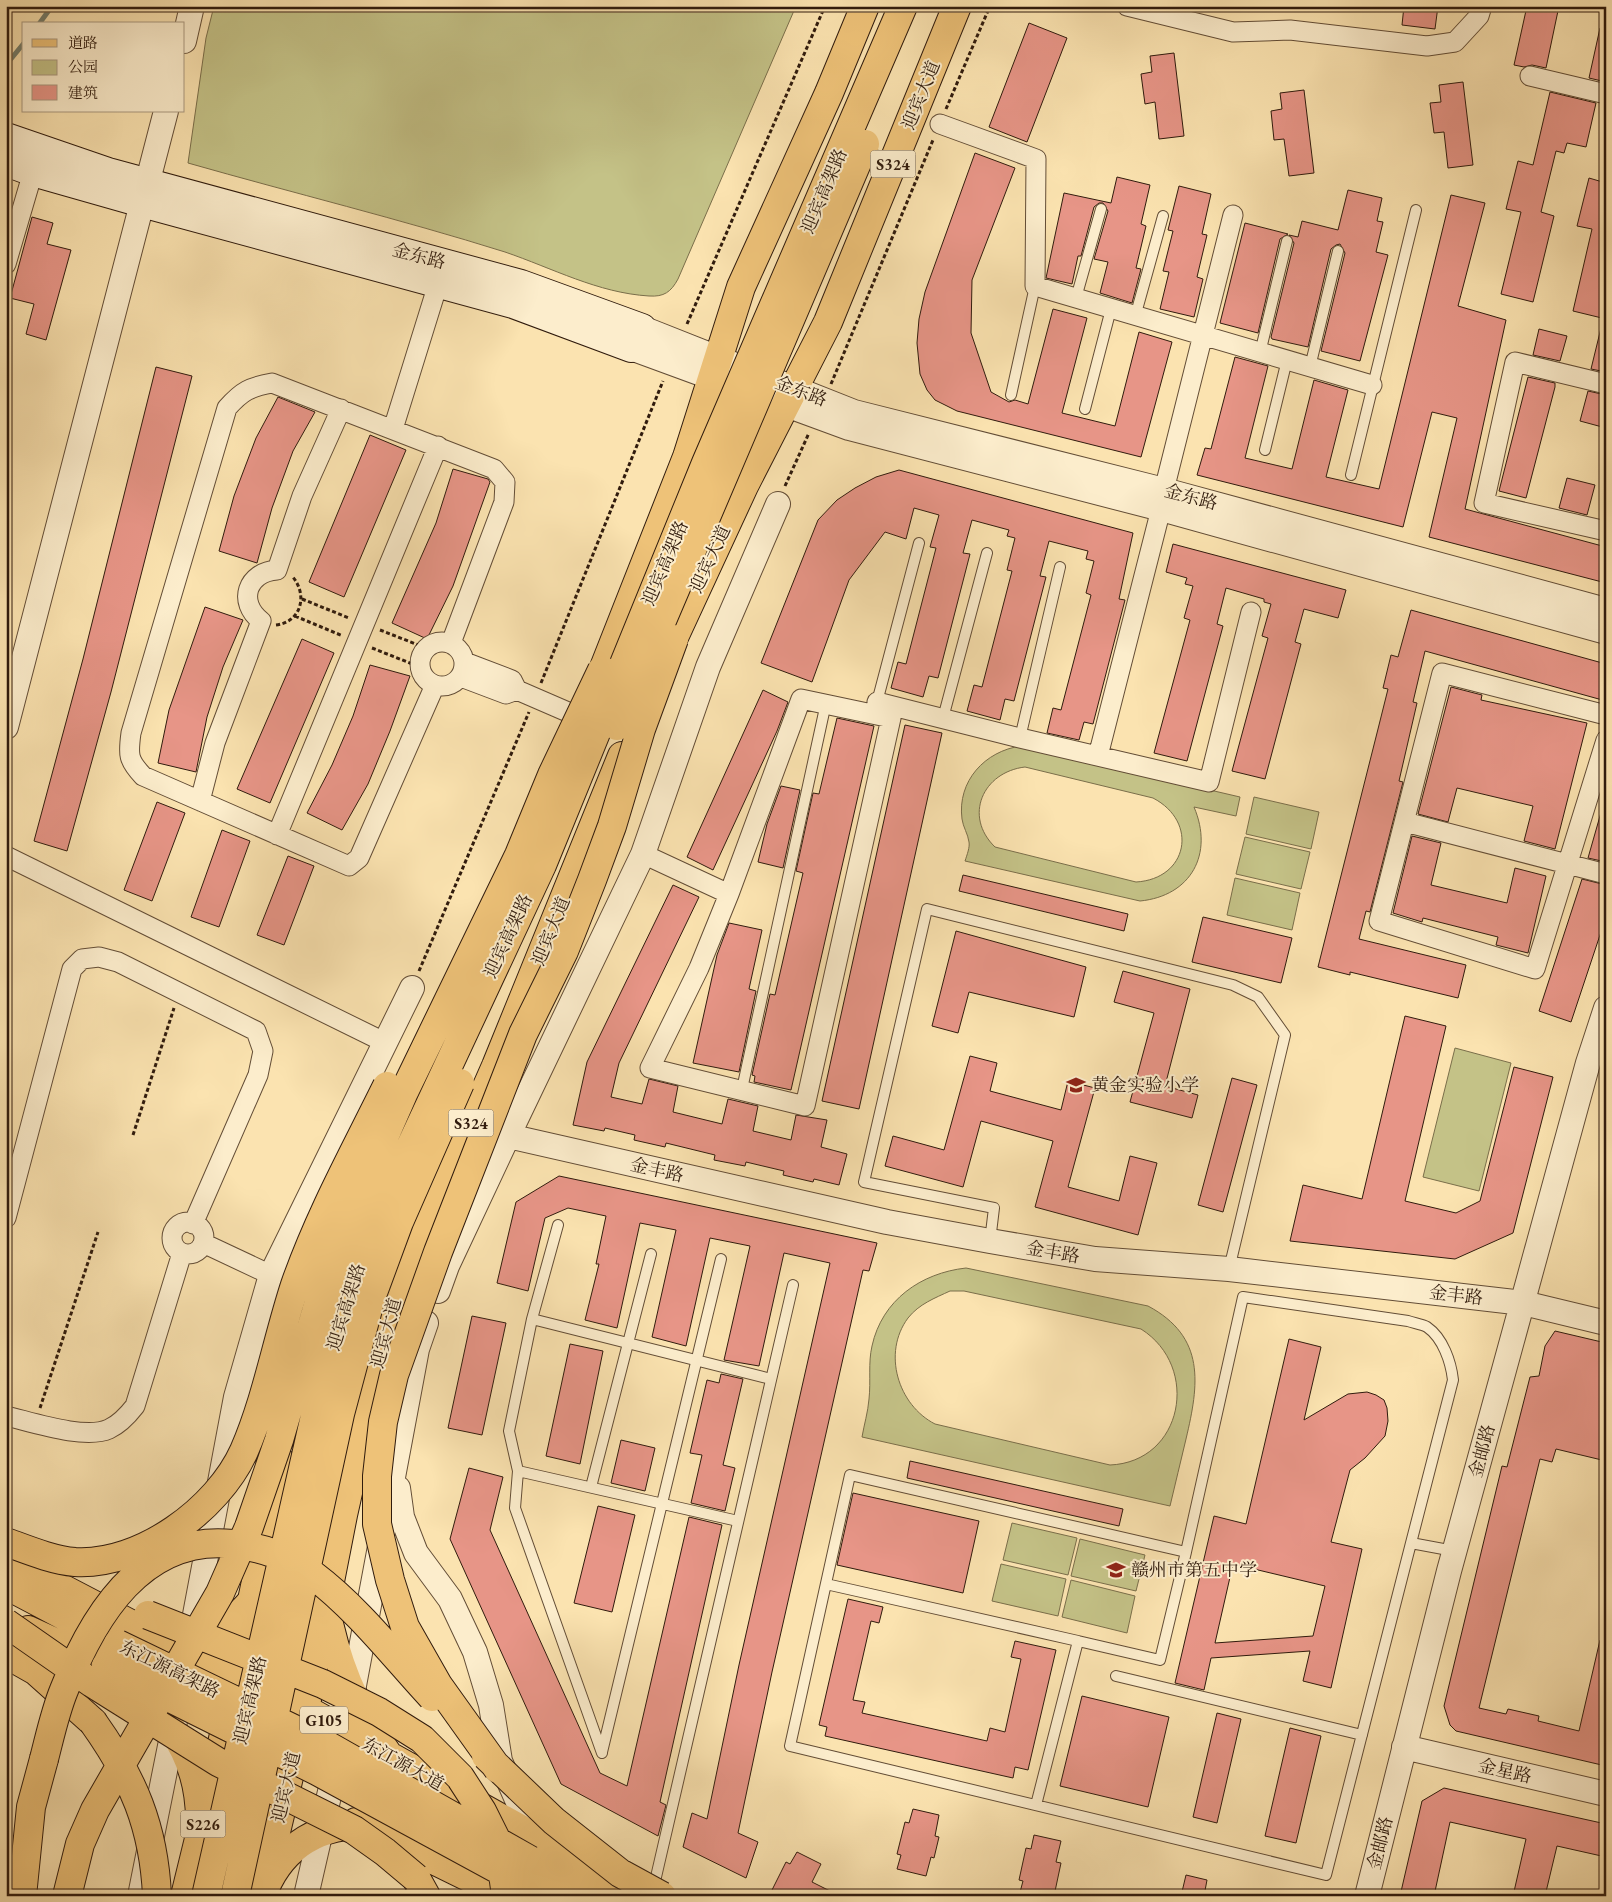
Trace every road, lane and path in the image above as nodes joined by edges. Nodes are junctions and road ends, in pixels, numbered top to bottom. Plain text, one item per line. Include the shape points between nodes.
1 (192, 6) edge
2 (825, 6) edge
3 (865, 6) edge
4 (903, 6) edge
5 (923, 6) edge
6 (957, 6) edge
7 (990, 6) edge
8 (1126, 6) edge
9 (1482, 6) edge
10 (185, 37) edge
11 (1530, 76) dead end
12 (1606, 94) edge
13 (166, 112) edge
14 (940, 124) junction
15 (6, 137) edge
16 (6, 162) edge
17 (33, 172) junction
18 (145, 192) junction
19 (1101, 209) dead end
20 (1416, 210) dead end
21 (1232, 215) dead end
22 (1163, 216) dead end
23 (1287, 241) dead end
24 (1338, 251) dead end
25 (6, 264) edge
26 (709, 272) dead end
27 (438, 284) junction
28 (1035, 286) junction
29 (1076, 298) junction
30 (1111, 309) junction
31 (1135, 317) junction
32 (854, 332) dead end
33 (1202, 336) junction
34 (636, 338) junction
35 (1260, 354) junction
36 (1287, 360) junction
37 (716, 368) junction
38 (1310, 368) junction
39 (1606, 384) edge
40 (1372, 385) junction
41 (762, 389) junction
42 (1011, 395) dead end
43 (790, 397) junction
44 (341, 409) junction
45 (1085, 409) dead end
46 (394, 429) junction
47 (438, 446) junction
48 (1264, 450) dead end
49 (706, 463) junction
50 (1351, 475) dead end
51 (1162, 500) junction
52 (778, 504) dead end
53 (1606, 531) edge
54 (919, 543) dead end
55 (986, 553) dead end
56 (1060, 567) dead end
57 (277, 570) junction
58 (1606, 610) edge
59 (1251, 612) dead end
60 (261, 621) junction
61 (1606, 632) edge
62 (452, 643) junction
63 (463, 669) junction
64 (435, 685) junction
65 (877, 702) joint
66 (826, 703) junction
67 (1606, 715) edge
68 (943, 718) junction
69 (584, 719) junction
70 (6, 726) edge
71 (1020, 738) junction
72 (1606, 740) edge
73 (1098, 756) junction
74 (200, 801) junction
75 (1405, 822) junction
76 (277, 835) junction
77 (519, 854) junction
78 (643, 854) junction
79 (6, 856) edge
80 (1569, 864) junction
81 (1606, 874) edge
82 (729, 894) junction
83 (412, 988) dead end
84 (179, 993) junction
85 (1606, 1008) edge
86 (384, 1042) junction
87 (742, 1089) junction
88 (133, 1135) dead end
89 (508, 1136) junction
90 (6, 1218) edge
91 (193, 1224) junction
92 (558, 1225) dead end
93 (98, 1232) dead end
94 (990, 1241) junction
95 (203, 1243) junction
96 (182, 1253) junction
97 (651, 1254) dead end
98 (721, 1259) dead end
99 (1229, 1269) junction
100 (271, 1275) junction
101 (794, 1285) dead end
102 (1523, 1303) junction
103 (532, 1319) junction
104 (1606, 1323) edge
105 (628, 1343) junction
106 (696, 1360) junction
107 (771, 1379) junction
108 (6, 1416) edge
109 (36, 1423) junction
110 (396, 1469) junction
111 (518, 1471) junction
112 (591, 1487) junction
113 (662, 1505) junction
114 (738, 1520) junction
115 (6, 1542) edge
116 (1411, 1543) junction
117 (6, 1548) edge
118 (1454, 1551) junction
119 (1186, 1552) junction
120 (6, 1559) edge
121 (826, 1584) junction
122 (6, 1585) edge
123 (252, 1601) junction
124 (325, 1604) junction
125 (6, 1621) edge
126 (6, 1632) edge
127 (1078, 1641) junction
128 (189, 1647) junction
129 (6, 1654) edge
130 (1116, 1676) dead end
131 (236, 1678) junction
132 (352, 1696) junction
133 (305, 1709) junction
134 (170, 1724) junction
135 (344, 1731) junction
136 (1362, 1736) junction
137 (1404, 1748) junction
138 (389, 1756) junction
139 (228, 1757) junction
140 (498, 1769) junction
141 (286, 1788) junction
142 (1606, 1794) edge
143 (1036, 1805) junction
144 (324, 1820) junction
145 (533, 1836) junction
146 (199, 1839) junction
147 (247, 1846) junction
148 (22, 1896) edge
149 (67, 1896) edge
150 (140, 1896) edge
151 (156, 1896) edge
152 (185, 1896) edge
153 (206, 1896) edge
154 (235, 1896) edge
155 (240, 1896) edge
156 (262, 1896) edge
157 (306, 1896) edge
158 (426, 1896) edge
159 (506, 1896) edge
160 (547, 1896) edge
161 (598, 1896) edge
162 (635, 1896) edge
163 (652, 1896) edge
164 (662, 1896) edge
165 (1367, 1896) edge

1 - 10 street
2 - 26 path
3 - 37 main road via 741,287
4 - 49 main road, 迎宾高架路, bridge
5 - 41 main road, 迎宾高架路, bridge
6 - 43 main road, 迎宾大道 / S324 via 828,322
7 - 14 path
8 - 9 street via 1233,32 1290,30 1427,46 1455,42 1479,16
11 - 12 street
13 - 18 street
14 - 28 street via 1036,159
14 - 32 path
15 - 18 main road, 金东路 via 108,172
16 - 17 main road, 金东路
17 - 18 main road, 金东路
17 - 25 street
18 - 27 main road, 金东路
18 - 34 main road, 金东路 via 522,284
18 - 70 street
19 - 29 lane
20 - 40 lane
21 - 33 street
22 - 31 lane
23 - 35 lane
24 - 38 lane
27 - 34 main road, 金东路
27 - 46 street
28 - 29 street
28 - 42 lane
29 - 30 street
30 - 31 street
30 - 45 lane
31 - 33 street
33 - 35 street
33 - 51 street
34 - 37 street, 金东路
35 - 36 street
36 - 38 street
36 - 48 lane
37 - 43 street, 金东路
37 - 69 main road via 688,457
38 - 40 street
39 - 53 street via 1515,362 1484,503
40 - 50 lane
41 - 140 main road, bridge via 706,554 641,729 612,826 564,951 523,1034 478,1147 394,1375 383,1422 377,1476 377,1524 405,1628 438,1685
41 - 147 main road, 迎宾高架路, bridge via 399,1222 371,1298 340,1414
43 - 51 street, 金东路 via 849,428
43 - 124 main road, 迎宾大道 / S324 via 744,486 647,697 499,1057 389,1309
44 - 46 street
44 - 57 street via 302,496
44 - 74 street via 272,383 240,393 227,408 128,750 131,763 143,776
46 - 47 street
47 - 62 street via 494,469 505,482 498,523
47 - 76 street
49 - 77 main road, bridge via 552,775
49 - 139 main road, 迎宾高架路, bridge via 542,865 379,1214 348,1292
51 - 58 street, 金东路
51 - 61 street, 金东路
51 - 73 street
52 - 78 street via 708,667
54 - 65 lane
55 - 68 lane
56 - 71 lane
57 - 60 street via 260,574 248,589 249,607
57 - 60 path via 292,576 298,583 302,599 300,608 295,616 279,625
59 - 73 street via 1210,782
60 - 74 street via 215,743
62 - 63 street via 461,650
62 - 64 street via 431,644 422,654 422,673
63 - 64 street via 449,686
63 - 69 street via 512,680 516,690
64 - 76 street via 359,858 348,866
65 - 68 street
66 - 82 street via 802,699
66 - 87 lane
66 - 87 street via 891,718 805,1106
67 - 75 street via 1442,673
68 - 71 street
69 - 123 main road via 424,1030 346,1209 318,1285
71 - 73 street
72 - 80 street
74 - 76 street
75 - 80 street
75 - 80 street via 1379,921 1535,969
77 - 115 main road, bridge via 396,1067 336,1190 296,1283 261,1406 243,1453 225,1485 195,1514 161,1539 106,1559 75,1562
77 - 149 main road, bridge via 403,1094 351,1212 323,1288 279,1440 249,1527 220,1593 95,1810 80,1844
78 - 82 street
78 - 89 street
79 - 86 street
80 - 81 street
82 - 87 street via 650,1068
83 - 86 street
84 - 88 path
84 - 90 street via 118,962 99,957 82,958 72,969
84 - 91 street via 256,1031 263,1051 258,1075
85 - 102 street, 金邮路
86 - 100 street
89 - 94 street, 金丰路 via 886,1222
89 - 110 street via 447,1266 417,1348
91 - 95 street via 202,1231
91 - 96 street via 182,1224 174,1232 173,1244
92 - 103 lane
93 - 109 path
94 - 99 street, 金丰路 via 1095,1259
94 - 99 lane via 994,1208 864,1182 927,909 1233,985 1258,997 1285,1034
95 - 96 street via 194,1253
95 - 100 street
96 - 109 street via 135,1406 124,1419 108,1430 84,1432
97 - 105 lane
98 - 106 lane
99 - 102 street, 金丰路
100 - 128 street via 236,1397
101 - 107 lane
102 - 104 street, 金丰路
102 - 118 street, 金邮路
103 - 105 lane
103 - 111 lane via 510,1431
105 - 106 lane
105 - 112 lane
106 - 107 lane
106 - 113 lane
107 - 114 lane
108 - 109 street
110 - 132 street
110 - 145 street via 402,1517 416,1553 450,1599 475,1652 491,1705 500,1761
111 - 112 lane
111 - 113 lane via 515,1508 602,1753
112 - 113 lane
113 - 114 lane
114 - 163 lane
116 - 118 lane
116 - 119 lane via 1453,1380 1451,1362 1437,1338 1427,1327 1408,1321 1243,1297
116 - 136 lane
117 - 159 main road, bridge via 148,1615 323,1684 379,1712 422,1739 460,1777 482,1811 499,1845
118 - 137 street, 金邮路
119 - 121 lane via 850,1475
119 - 127 lane via 1160,1660
120 - 128 main road, 东江源大道 / G105 via 159,1639
121 - 127 lane
121 - 143 lane via 790,1746
122 - 161 main road, 东江源高架路, bridge via 118,1644 325,1744
123 - 128 main road via 237,1617
123 - 131 main road
124 - 132 main road via 337,1658
124 - 133 main road, 迎宾大道 / S324
125 - 158 main road, bridge via 92,1683 218,1762 354,1830 416,1878
125 - 160 main road, 东江源高架路, bridge via 106,1666 317,1771
126 - 134 main road via 96,1676
127 - 143 lane
128 - 131 main road, 东江源大道 / G105
128 - 134 street
129 - 151 main road, bridge via 36,1671 76,1704 113,1750 140,1801 156,1866
130 - 136 lane
131 - 133 main road, 东江源大道 / G105
131 - 139 main road
132 - 135 street
132 - 138 main road
133 - 135 main road, 东江源大道 / G105
133 - 141 main road, 迎宾大道 / S324
134 - 139 main road
134 - 146 main road via 187,1754 198,1785 201,1803
134 - 150 street
135 - 138 main road, 东江源大道 / G105
135 - 144 street
136 - 143 lane via 1326,1875
137 - 142 street, 金星路
137 - 165 street, 金邮路
138 - 145 main road, 东江源大道 / G105
139 - 141 main road
139 - 146 main road, S226
139 - 153 main road, 迎宾高架路, bridge
140 - 148 main road, bridge via 344,1600 312,1573 255,1547 216,1543 186,1546 160,1557 140,1571 114,1597 93,1627 64,1691 37,1783 31,1808
140 - 164 main road, bridge via 554,1821 620,1873
141 - 144 main road
141 - 156 main road, 迎宾大道
144 - 156 main road via 281,1859
144 - 157 street
144 - 159 main road via 363,1825
145 - 162 main road, 东江源大道 / G105
146 - 152 main road, S226
147 - 154 main road, 迎宾高架路, bridge
147 - 155 main road, bridge

